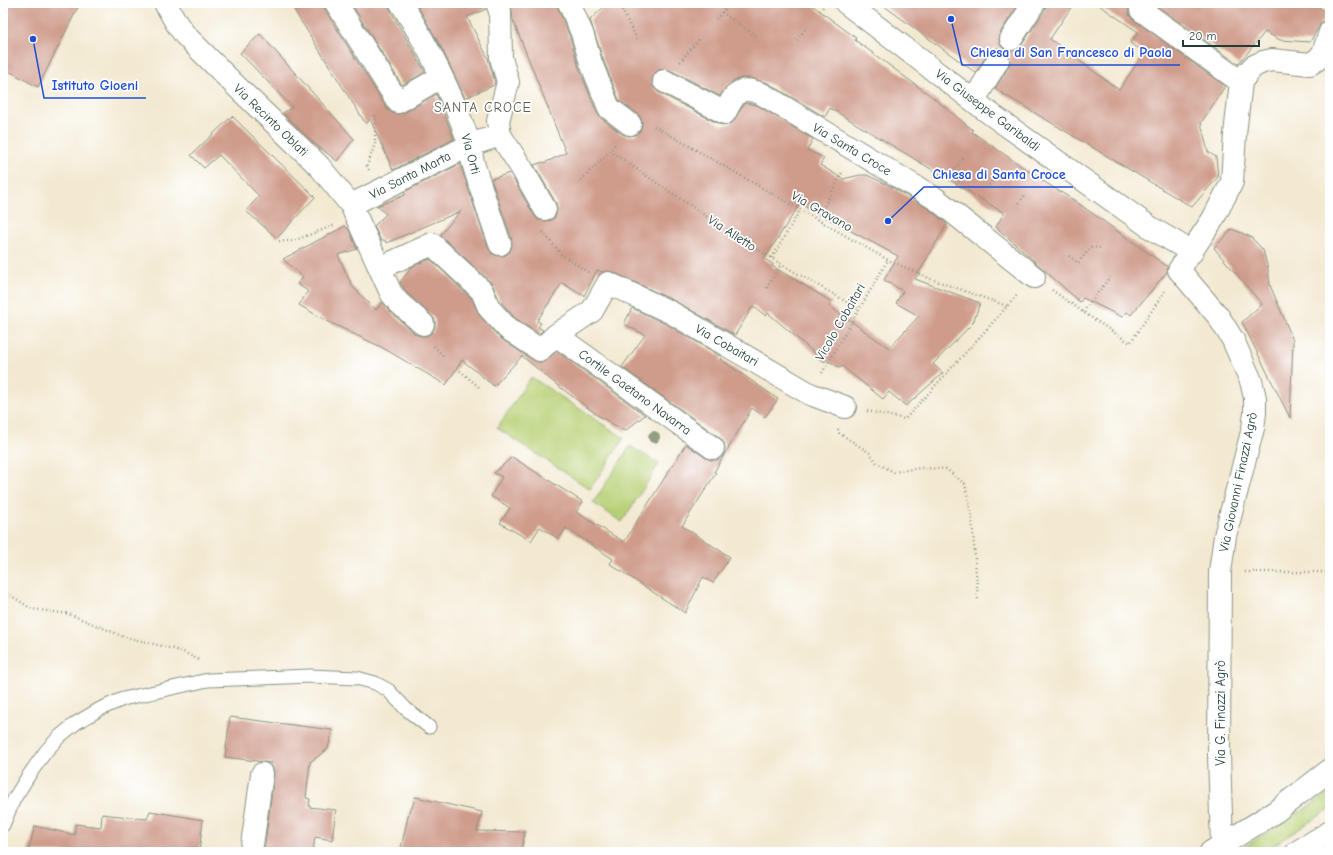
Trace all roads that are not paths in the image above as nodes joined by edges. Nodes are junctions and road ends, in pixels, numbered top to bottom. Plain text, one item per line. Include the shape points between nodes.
1 (165, 3) edge
2 (336, 3) edge
3 (401, 3) edge
4 (497, 3) edge
5 (569, 3) edge
6 (846, 3) edge
7 (1034, 3) edge
8 (1141, 10) dead end
9 (1330, 32) edge
10 (1011, 39) dead end
11 (998, 60) dead end
12 (441, 77) junction
13 (664, 81) road end
14 (1241, 82) junction
15 (974, 100) junction
16 (640, 124) road end
17 (500, 135) junction
18 (470, 145) junction
19 (351, 205) junction
20 (544, 209) dead end
21 (500, 244) dead end
22 (1192, 252) junction
23 (380, 268) junction
24 (1034, 277) road end
25 (423, 324) dead end
26 (556, 335) junction
27 (839, 405) road end
28 (713, 448) dead end
29 (1220, 572) joint
30 (428, 727) dead end
31 (1330, 770) edge
32 (262, 774) dead end
33 (3, 825) edge
34 (1330, 832) edge
35 (1220, 850) edge
36 (252, 852) edge
37 (1297, 852) edge

1 - 19 street, Via Recinto Oblati via 186,35 319,166
2 - 12 street via 398,102
3 - 12 street, Via Orti via 421,35
4 - 17 street via 500,11 501,58 508,82 498,122
5 - 16 street via 609,108
6 - 15 street, Via Giuseppe Garibaldi
7 - 10 street
8 - 14 street
9 - 14 street via 1323,53 1310,64 1272,60 1262,62 1254,66
11 - 15 street
12 - 18 street, Via Orti
13 - 24 street, Via Santa Croce via 724,113 738,92 745,90 762,94 936,199
14 - 22 street via 1232,182
15 - 22 street, Via Giuseppe Garibaldi via 1151,228
17 - 18 street, Via Santa Marta
17 - 20 street
18 - 19 street, Via Santa Marta
18 - 21 street, Via Orti via 472,160
19 - 23 street, Via Recinto Oblati
22 - 29 street, Via Giovanni Finazzi Agrò via 1179,270 1218,316 1233,340 1251,381 1255,398 1253,428 1224,536
23 - 25 street, Via Recinto Oblati via 391,293
23 - 26 street via 432,244 482,291 489,308 507,328 540,350
26 - 27 street, Via Cobaitari via 592,311 608,283 672,313 810,394
26 - 28 street, Cortile Gaetano Navarra
29 - 35 street, Via G. Finazzi Agrò
30 - 33 lane via 388,690 357,678 310,676 208,680 123,699 76,723 60,736 29,775 14,799
31 - 35 street
32 - 36 street
34 - 37 street

